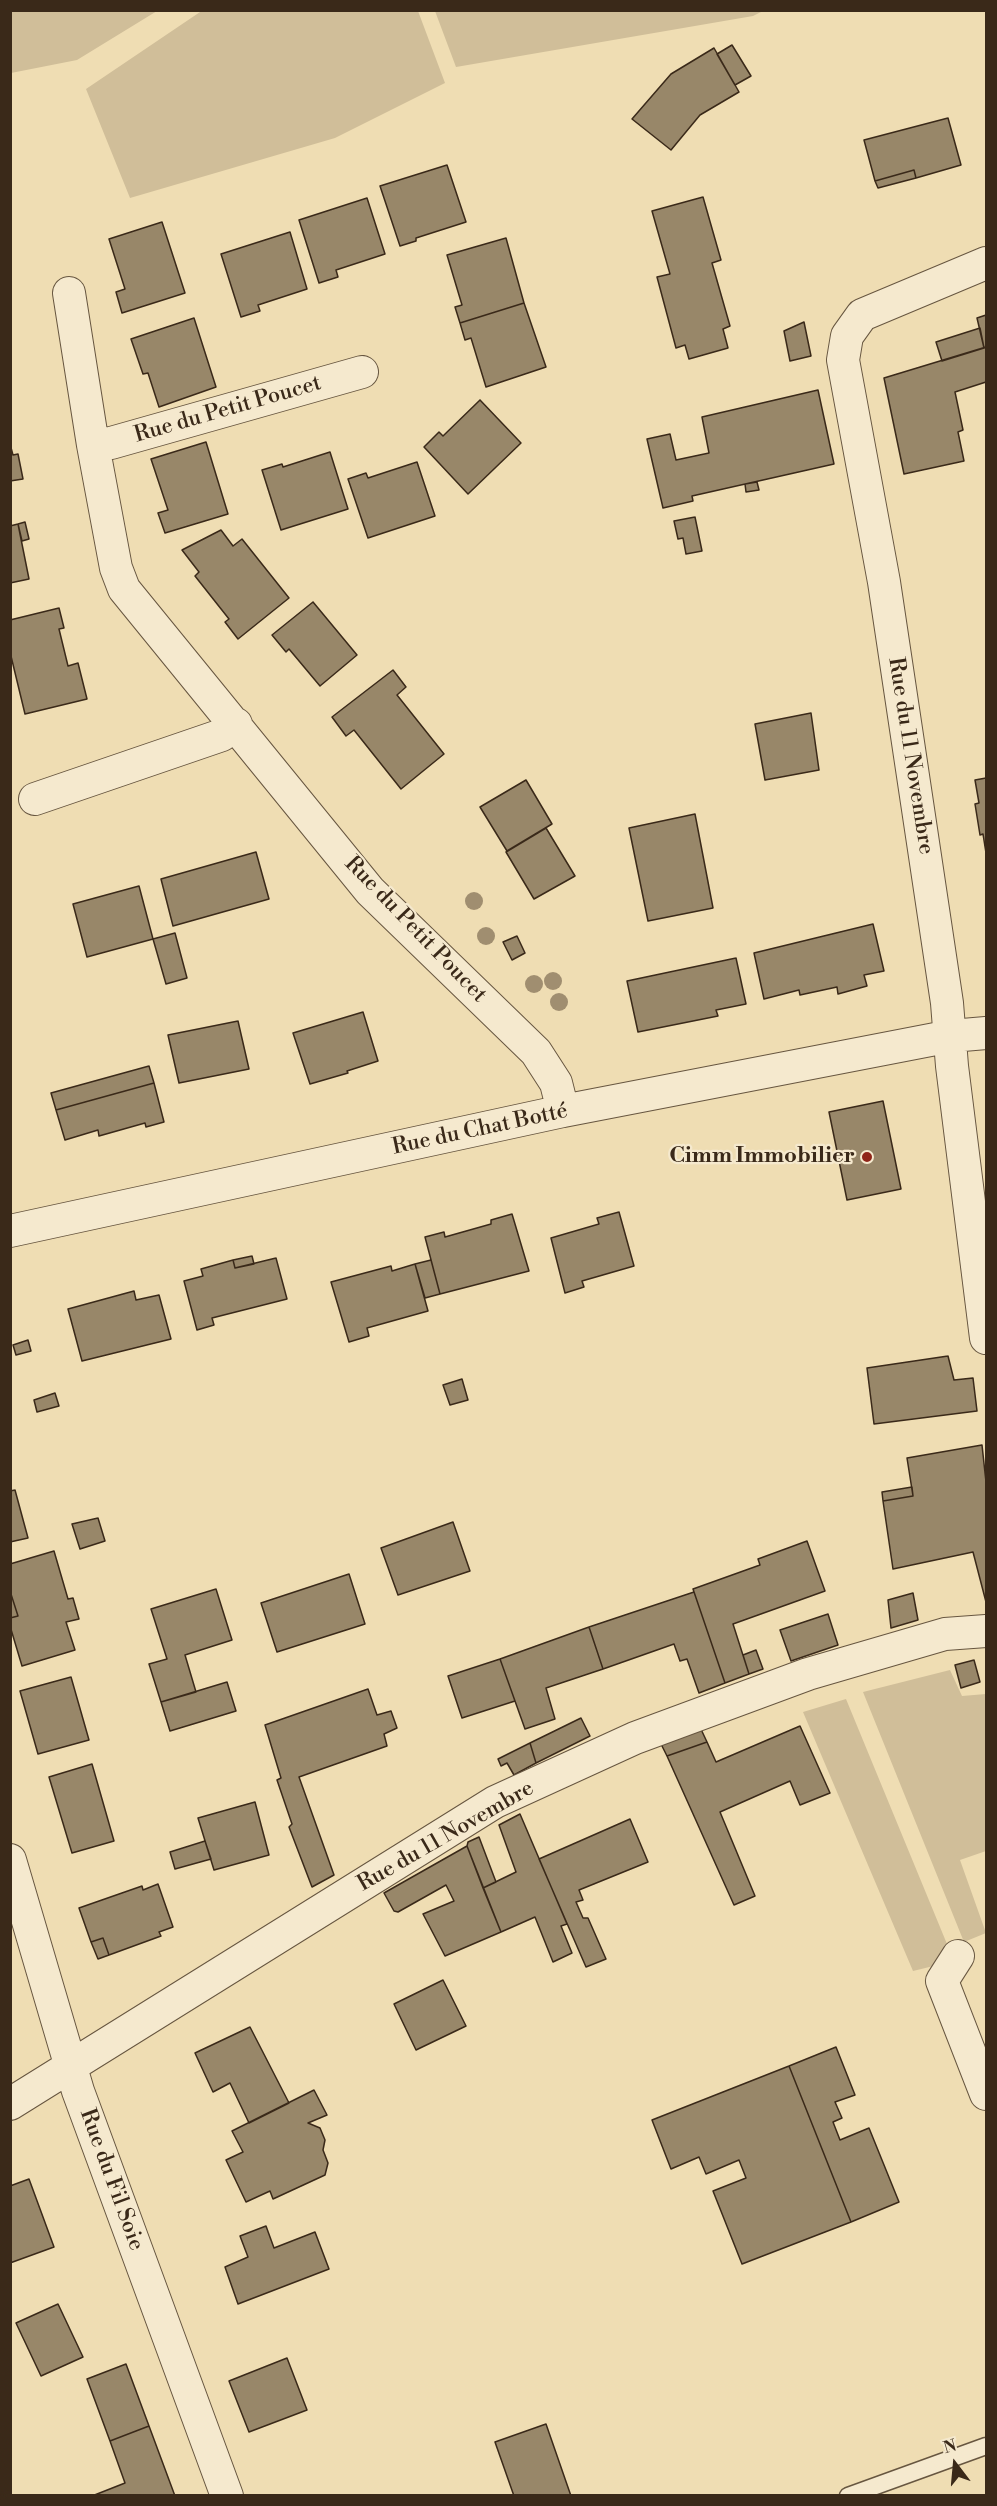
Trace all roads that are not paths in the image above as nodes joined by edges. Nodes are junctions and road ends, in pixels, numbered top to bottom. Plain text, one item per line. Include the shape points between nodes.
1 (987, 263) edge
2 (69, 293) dead end
3 (362, 372) dead end
4 (93, 445) junction
5 (236, 724) junction
6 (35, 799) dead end
7 (987, 1033) edge
8 (951, 1036) junction
9 (563, 1112) junction
10 (10, 1231) edge
11 (987, 1338) edge
12 (987, 1631) edge
13 (10, 1860) edge
14 (958, 1956) dead end
15 (72, 2066) junction
16 (987, 2094) edge
17 (10, 2104) edge
18 (987, 2446) edge
19 (227, 2496) edge
20 (848, 2496) edge

1 - 8 street, Rue du 11 Novembre via 862,315 847,336 843,360 884,582
2 - 4 street, Rue du Petit Poucet
3 - 4 street, Rue du Petit Poucet
4 - 5 street, Rue du Petit Poucet via 116,568 124,589
5 - 6 street via 222,735
5 - 9 street, Rue du Petit Poucet via 370,891 536,1052 556,1083
7 - 8 street, Rue du Chat Botté
8 - 9 street, Rue du Chat Botté
8 - 11 street, Rue du 11 Novembre
9 - 10 street, Rue du Chat Botté
12 - 15 street, Rue du 11 Novembre via 945,1634 808,1674 635,1738 495,1803
13 - 15 street, Rue du Fil Soie
14 - 16 street via 942,1981
15 - 17 street, Rue du 11 Novembre
15 - 19 street, Rue du Fil Soie
18 - 20 lane

